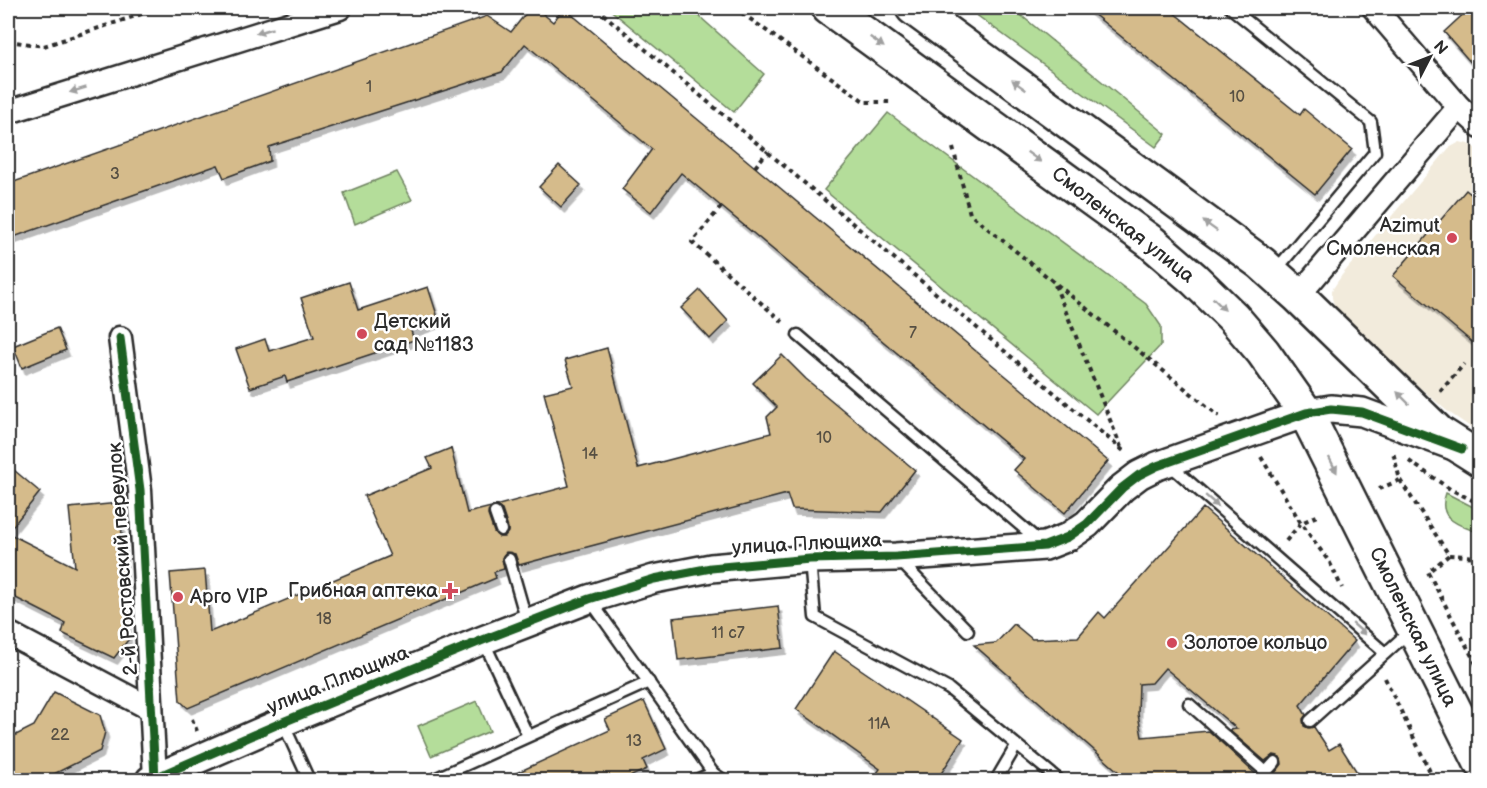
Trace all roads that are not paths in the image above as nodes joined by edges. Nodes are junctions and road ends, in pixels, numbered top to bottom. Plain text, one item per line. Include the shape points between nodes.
1 (340, 8) edge
2 (829, 8) edge
3 (913, 8) edge
4 (1231, 8) edge
5 (1374, 8) edge
6 (1459, 107) junction
7 (8, 112) edge
8 (1479, 126) edge
9 (1273, 274) junction
10 (1298, 296) junction
11 (798, 335) road end
12 (120, 338) dead end
13 (1306, 413) junction
14 (1471, 454) edge
15 (1168, 462) junction
16 (495, 513) dead end
17 (501, 530) dead end
18 (1045, 546) junction
19 (896, 557) junction
20 (509, 559) dead end
21 (810, 559) junction
22 (590, 599) junction
23 (527, 623) junction
24 (1413, 628) junction
25 (968, 631) dead end
26 (8, 633) edge
27 (483, 640) junction
28 (1385, 653) junction
29 (649, 682) junction
30 (1188, 705) dead end
31 (151, 709) junction
32 (1310, 721) dead end
33 (283, 722) junction
34 (528, 736) junction
35 (1016, 747) junction
36 (1479, 761) edge
37 (1275, 762) dead end
38 (713, 773) junction
39 (1268, 776) edge
40 (152, 779) edge
41 (309, 780) edge
42 (432, 780) edge
43 (696, 780) edge
44 (723, 780) edge
45 (996, 780) edge
46 (1059, 780) edge

1 -> 7 street
2 -> 13 main road, Смоленская улица via 1151,242 1233,317
9 -> 3 main road
4 - 9 lane via 1371,122 1375,152
5 - 6 street
6 - 8 street
6 - 10 street
9 - 10 main road
14 -> 10 main road via 1439,433
11 - 18 lane
12 - 31 street, 2-й Ростовский переулок via 140,490
13 - 14 street, улица Плющиха via 1331,409 1362,412
13 - 15 street, улица Плющиха
13 -> 24 main road, Смоленская улица
15 - 18 street, улица Плющиха via 1139,474 1087,524
15 -> 28 lane
16 - 17 lane
18 - 19 street, улица Плющиха
19 - 21 street, улица Плющиха
19 - 25 lane
20 - 23 lane
21 - 22 street, улица Плющиха via 711,568 654,579
21 - 35 lane via 815,617 949,689
22 - 23 street, улица Плющиха
22 - 29 lane
23 - 27 street, улица Плющиха
24 - 28 lane
24 - 36 main road, Смоленская улица
26 - 31 street
27 - 33 street, улица Плющиха
27 - 34 lane
28 - 32 lane
29 - 34 lane
29 - 38 lane
30 - 39 lane
31 - 40 street, 2-й Ростовский переулок
33 - 40 street, улица Плющиха
33 - 41 lane
34 - 42 lane
35 - 45 lane
35 - 46 lane
37 - 39 lane
38 - 43 lane
38 - 44 lane

